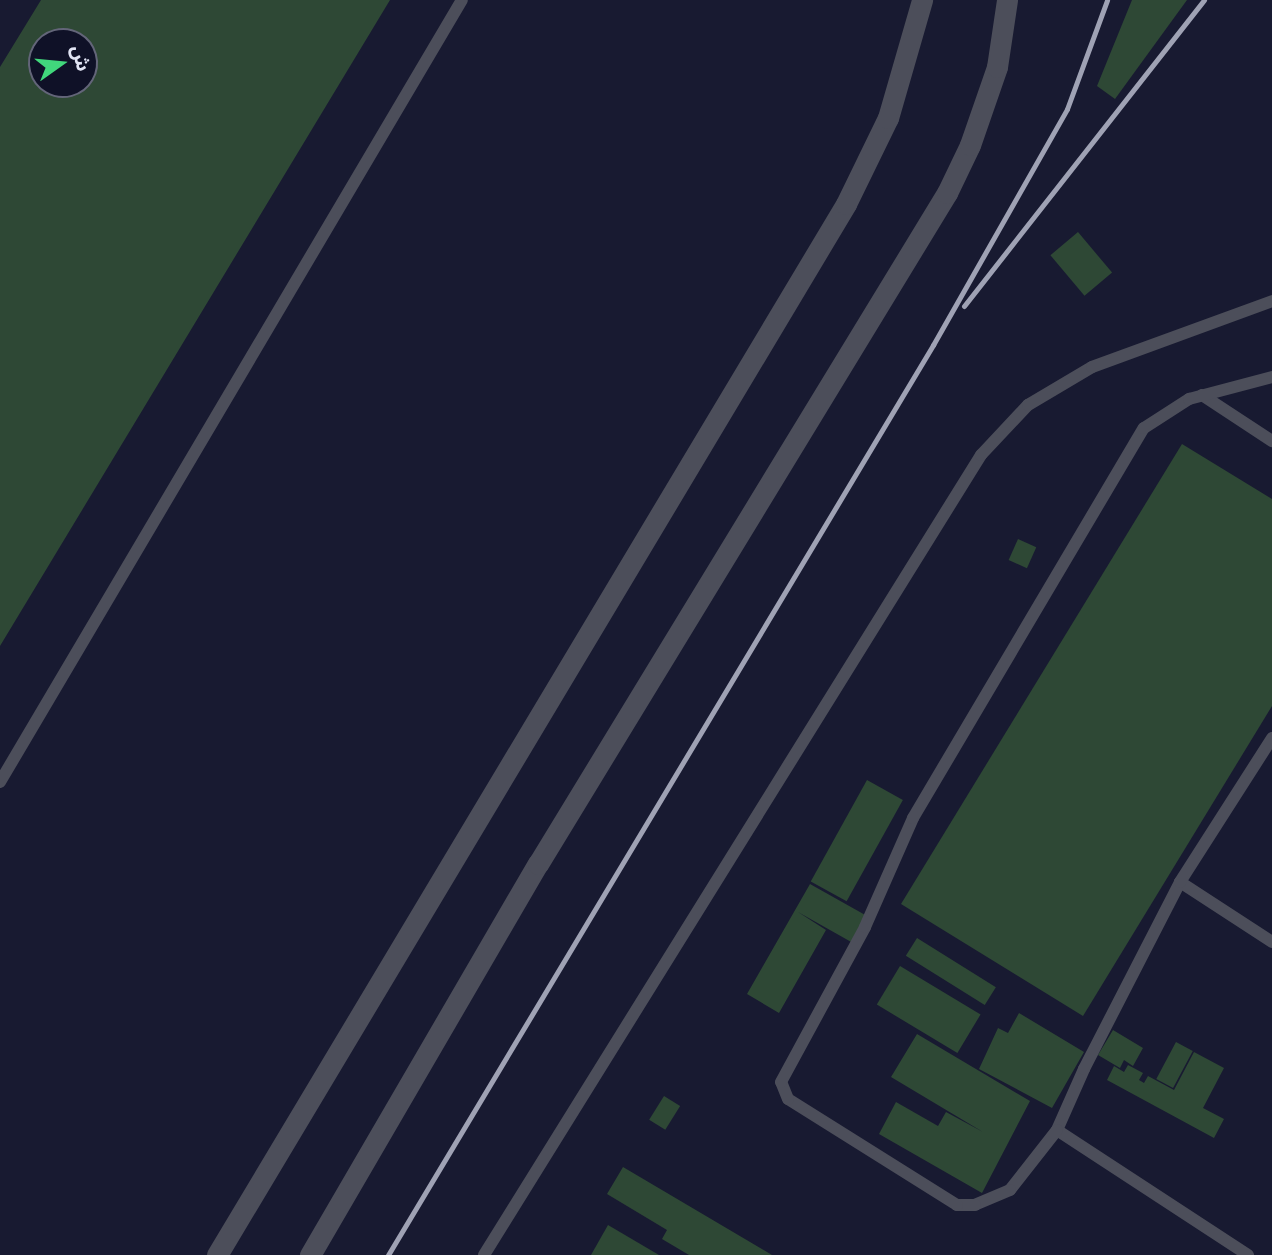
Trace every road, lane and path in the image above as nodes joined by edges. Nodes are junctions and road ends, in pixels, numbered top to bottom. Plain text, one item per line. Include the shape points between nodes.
1 (462, 0) edge
2 (922, 0) edge
3 (1007, 0) edge
4 (1272, 301) edge
5 (1272, 377) edge
6 (1202, 396) junction
7 (1272, 441) edge
8 (1272, 738) edge
9 (0, 782) edge
10 (1180, 882) junction
11 (1272, 942) edge
12 (1058, 1130) junction
13 (217, 1255) edge
14 (310, 1255) edge
15 (484, 1255) edge
16 (1248, 1255) edge

1 - 9 lane
2 - 13 street via 912,49 888,118 846,204
3 - 14 street via 997,67 970,145 947,193 545,852
4 - 15 lane via 1092,367 1028,405 981,455
5 - 6 lane
6 - 7 lane
6 - 12 lane via 1144,428 913,818 865,927 781,1082 788,1099 957,1205 975,1205 1010,1190
8 - 10 lane
10 - 11 lane
10 - 12 lane via 1084,1069
12 - 16 lane

